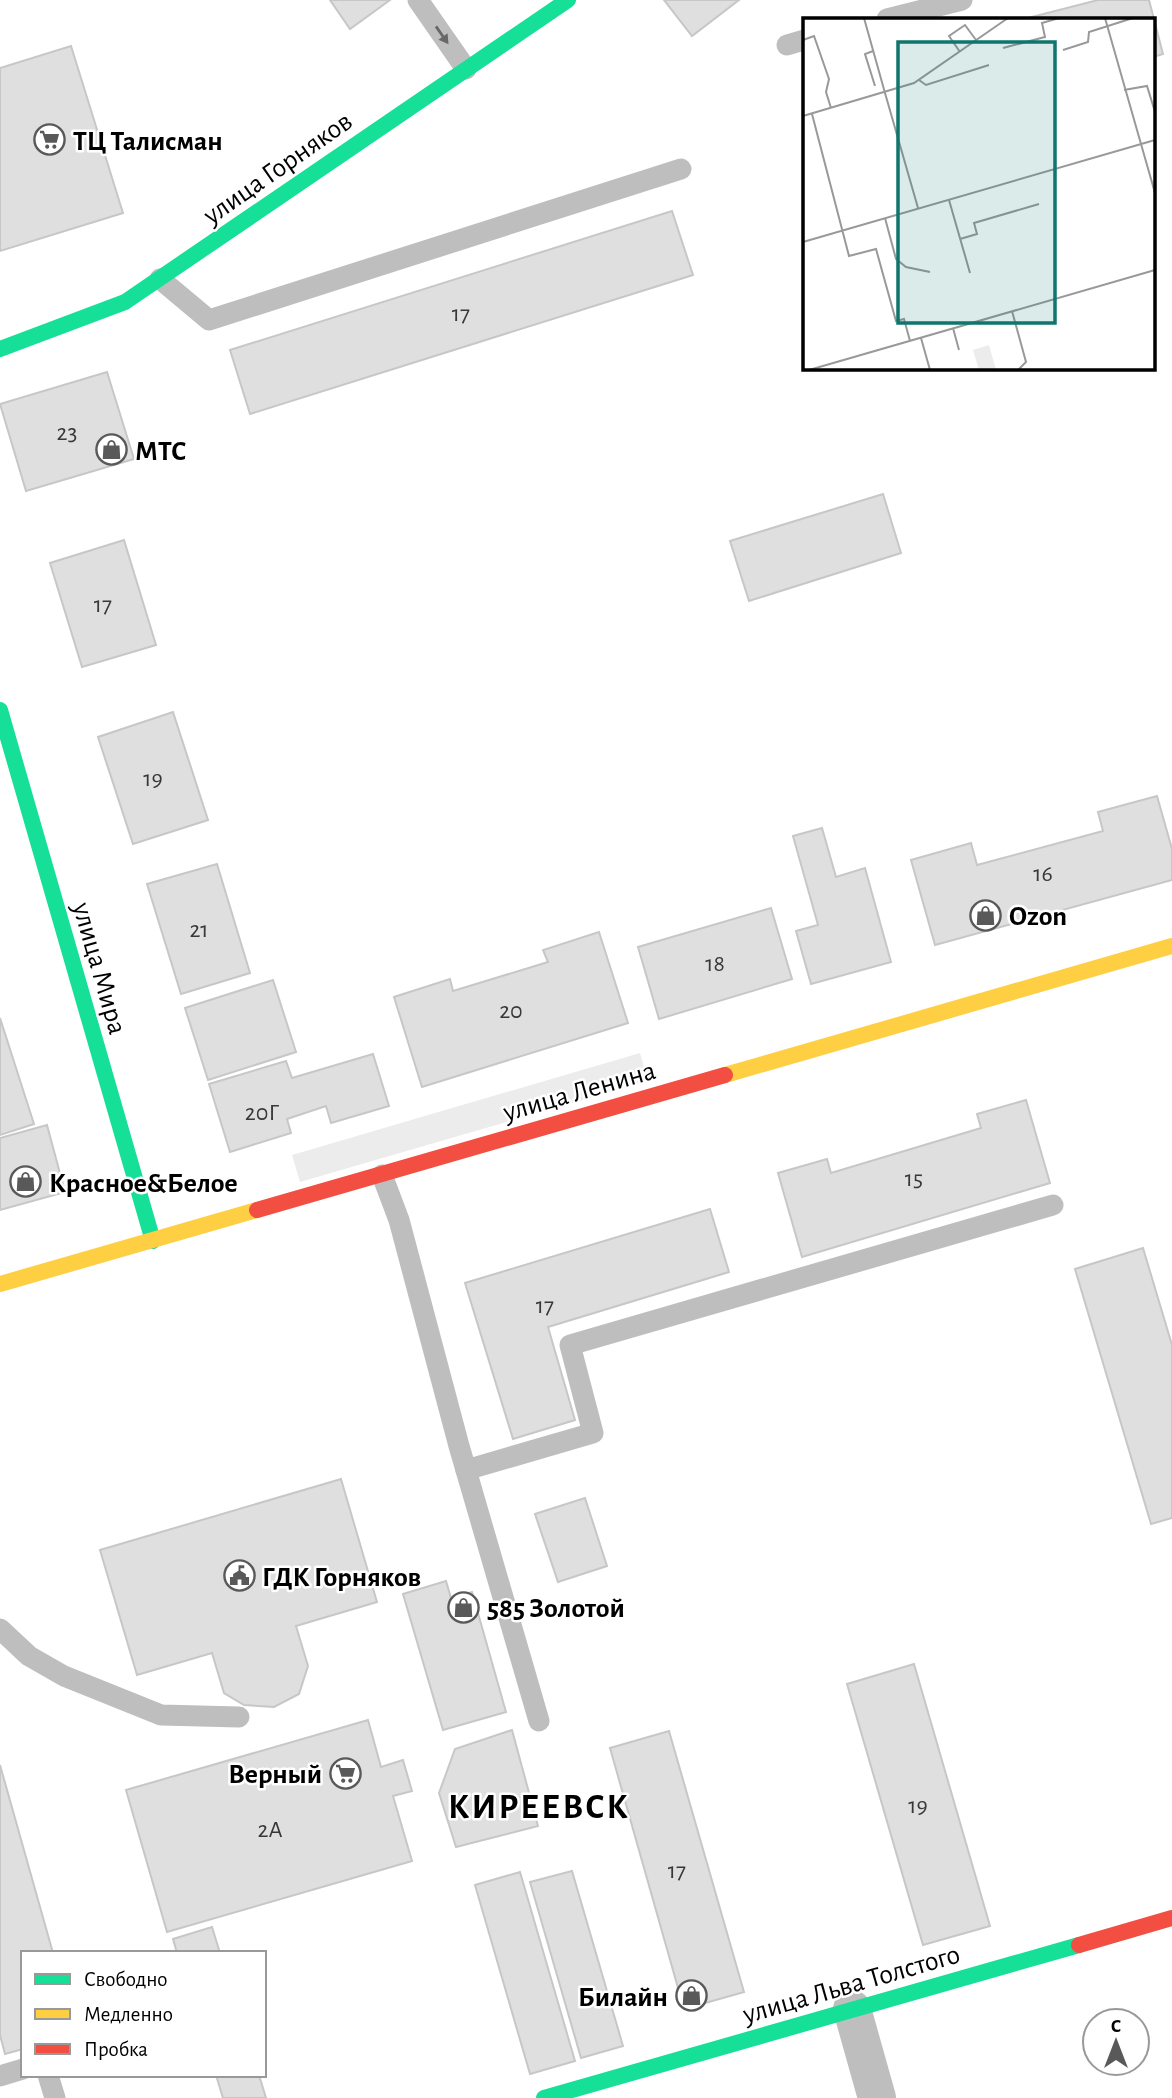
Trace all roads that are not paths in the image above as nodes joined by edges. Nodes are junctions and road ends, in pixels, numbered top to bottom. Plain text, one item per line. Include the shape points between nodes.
1 (418, 0) edge
2 (568, 0) edge
3 (962, 0) edge
4 (891, 18) edge
5 (466, 69) junction
6 (681, 169) dead end
7 (160, 279) junction
8 (0, 349) edge
9 (0, 710) edge
10 (1172, 946) edge
11 (382, 1175) junction
12 (1052, 1205) dead end
13 (153, 1241) junction
14 (0, 1284) edge
15 (466, 1470) junction
16 (0, 1629) edge
17 (239, 1717) dead end
18 (539, 1721) dead end
19 (1172, 1917) edge
20 (852, 2009) junction
21 (21, 2070) edge
22 (0, 2076) edge
23 (49, 2077) edge
24 (55, 2098) edge
25 (544, 2098) edge
26 (877, 2098) edge

1 -> 5 lane
2 - 5 street, улица Горняков
3 - 4 lane
5 - 7 street, улица Горняков
6 - 7 lane via 209,320
7 - 8 street, улица Горняков via 125,302
9 - 13 street, улица Мира
10 - 11 street, улица Ленина
11 - 13 street, улица Ленина
11 - 15 lane via 399,1220
12 - 15 lane via 570,1345 593,1433
13 - 14 street, улица Ленина
15 - 18 lane
16 - 17 lane via 29,1656 64,1676 161,1715
19 - 20 street, улица Льва Толстого
20 - 25 street, улица Льва Толстого
20 - 26 street
21 - 22 lane
23 - 24 lane

